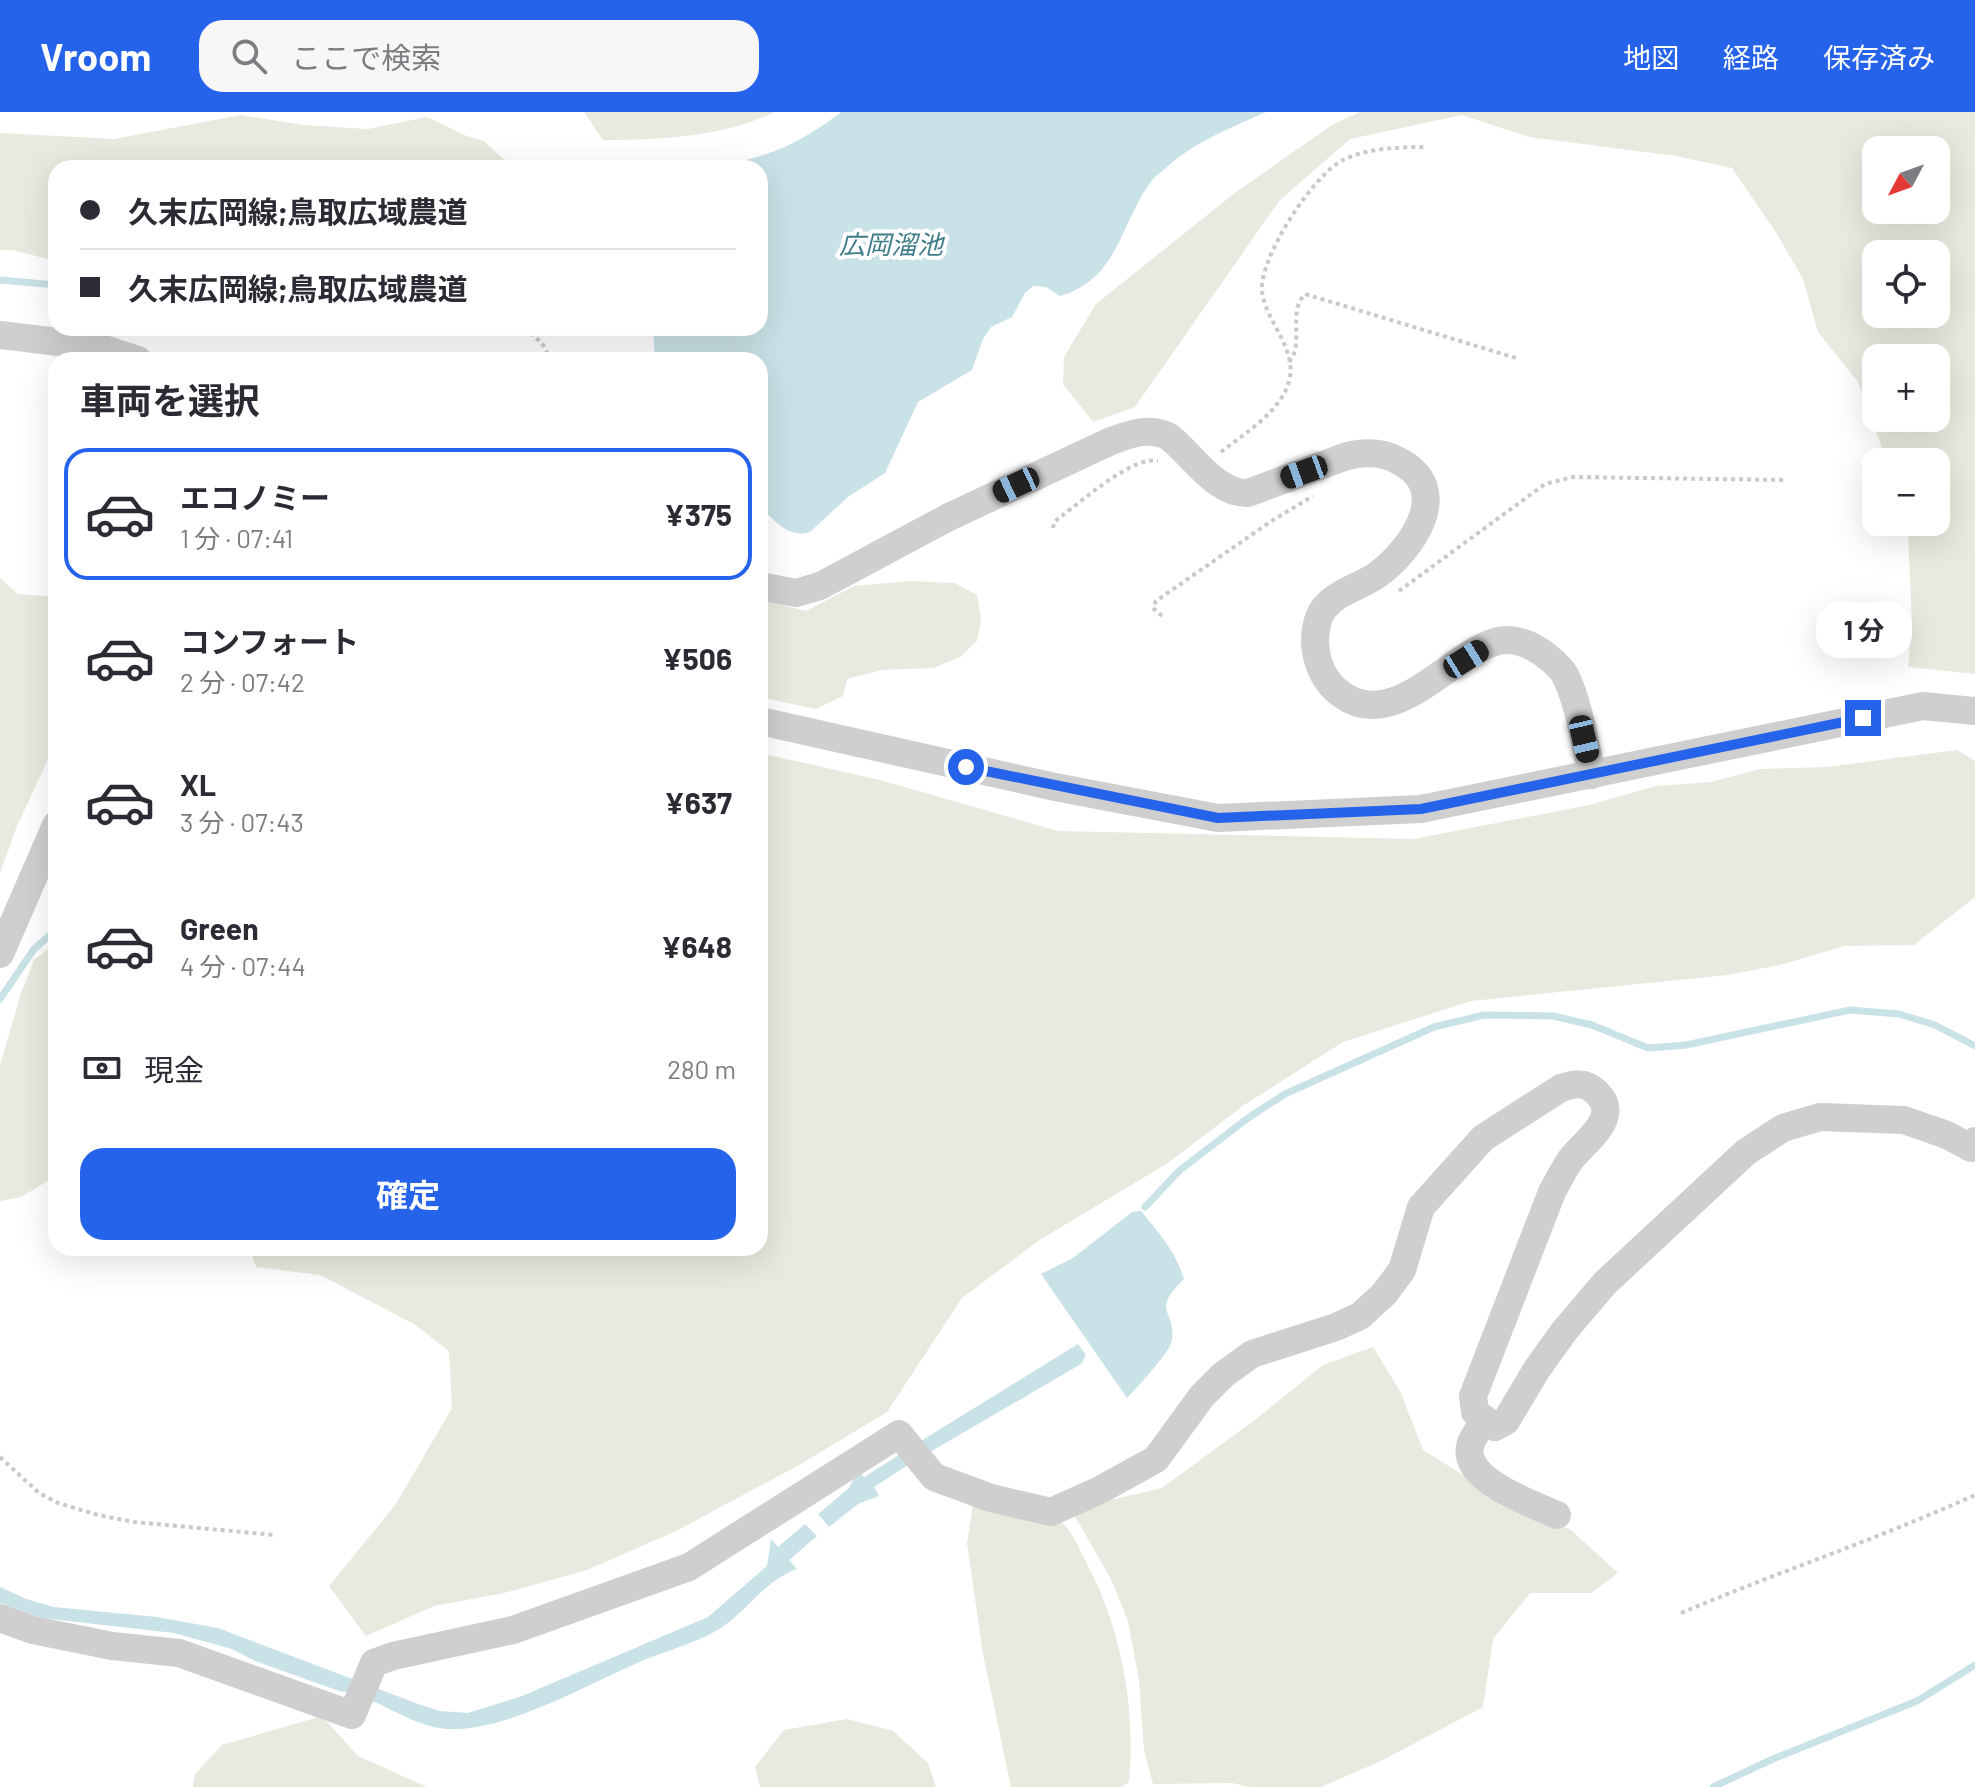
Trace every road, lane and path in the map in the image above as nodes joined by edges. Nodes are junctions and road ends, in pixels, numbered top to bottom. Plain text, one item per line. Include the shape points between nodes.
1 (1427, 147) dead end
2 (0, 335) edge
3 (534, 336) edge
4 (113, 352) edge
5 (547, 352) edge
6 (1516, 358) dead end
7 (1289, 362) junction
8 (1161, 462) dead end
9 (1203, 469) junction
10 (1784, 480) dead end
11 (1319, 493) dead end
12 (1053, 528) dead end
13 (768, 588) edge
14 (1392, 595) dead end
15 (1162, 616) dead end
16 (1975, 711) edge
17 (768, 723) edge
18 (1592, 775) junction
19 (48, 843) edge
20 (0, 954) edge
21 (1975, 1141) edge
22 (1484, 1421) junction
23 (0, 1457) edge
24 (1975, 1495) edge
25 (1557, 1515) dead end
26 (275, 1535) dead end
27 (1681, 1613) dead end
28 (0, 1618) edge

1 - 7 path via 1346,158 1320,180 1291,219 1266,267 1262,289
2 - 4 street
3 - 5 path
6 - 7 path via 1305,294 1299,302 1296,353
7 - 9 path via 1283,397
8 - 12 path via 1146,459 1125,471 1054,522
9 - 13 street via 1168,436 1136,432 949,517 820,586 796,593
9 - 18 street via 1238,493 1248,493 1358,453 1387,455 1409,466 1425,489 1425,512 1393,562 1336,598 1320,615 1316,651 1325,677 1357,703 1388,703 1488,645 1521,642 1565,674
10 - 14 path via 1557,480
11 - 15 path via 1156,601 1153,608
16 - 18 street via 1923,706
17 - 18 street via 1218,818 1421,809
19 - 20 street
21 - 22 street via 1971,1148 1904,1120 1820,1117 1783,1128 1746,1152 1605,1283 1547,1356 1506,1421 1495,1427
22 - 25 street via 1470,1445 1470,1461 1482,1477
22 - 28 street via 1475,1412 1473,1396 1552,1192 1570,1161 1603,1124 1604,1103 1588,1084 1561,1088 1483,1138 1421,1207 1402,1270 1360,1316 1252,1354 1202,1396 1156,1459 1051,1512 934,1477 899,1434 689,1567 513,1630 374,1663 352,1715 179,1653 112,1646
23 - 26 path via 39,1493 98,1515
24 - 27 path

